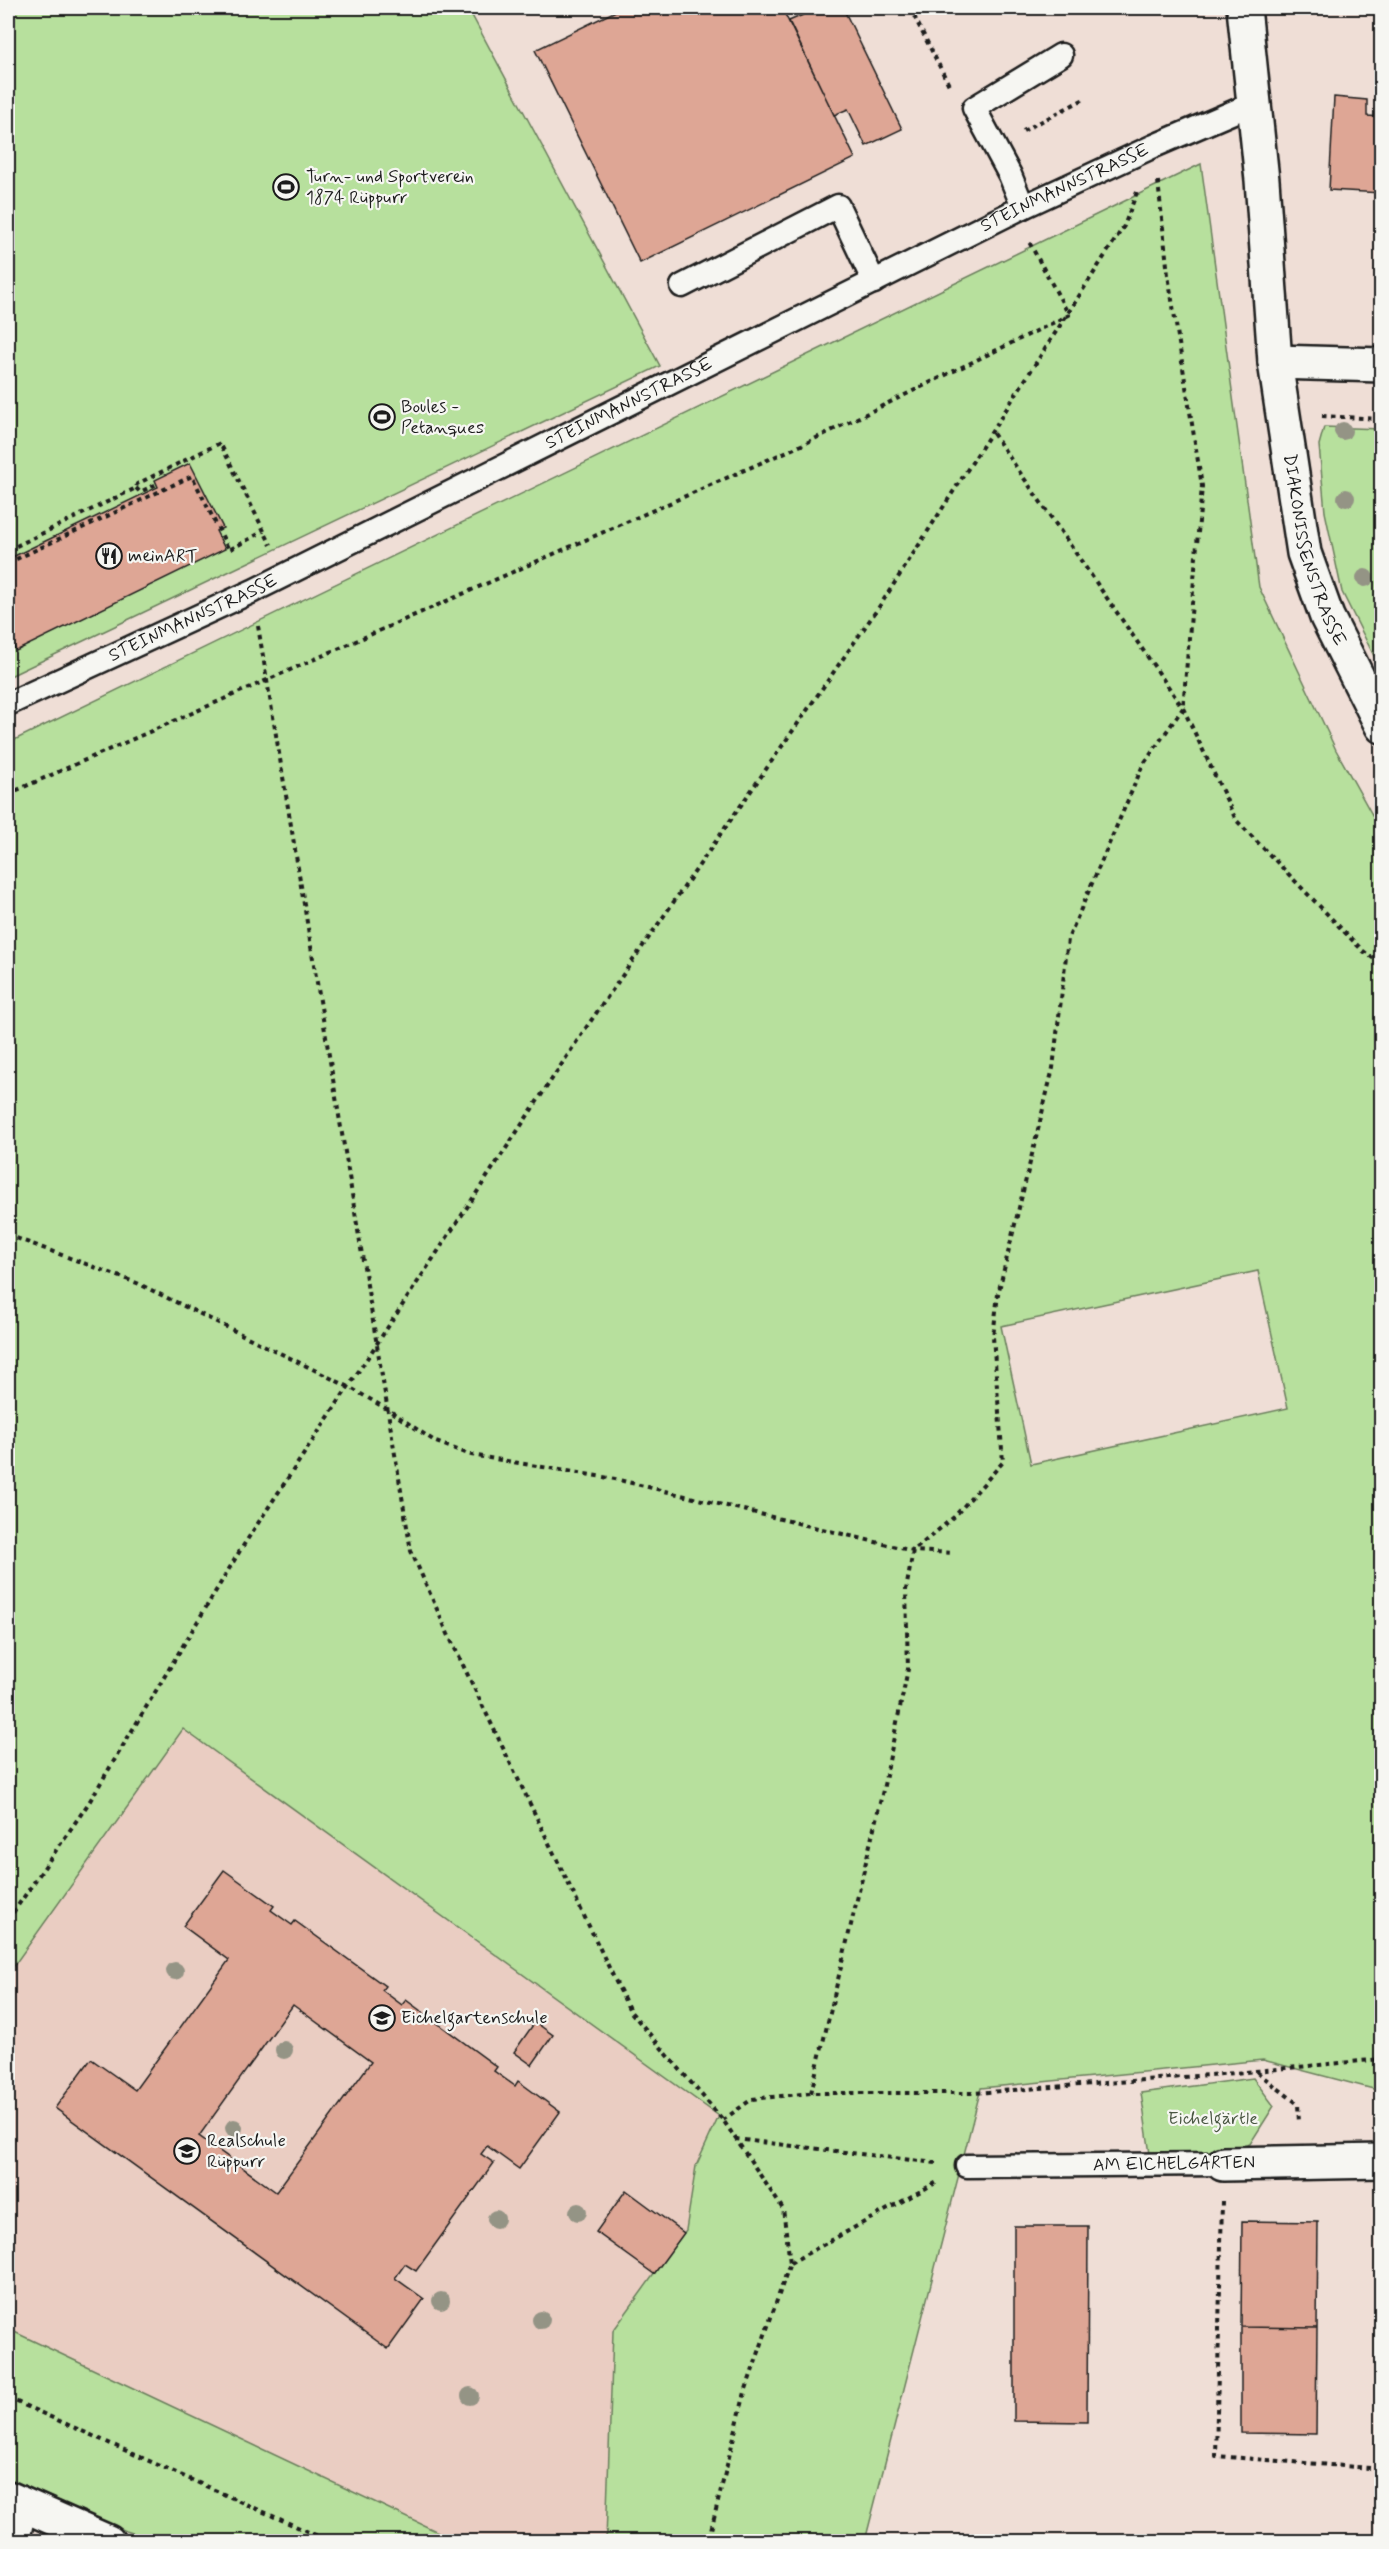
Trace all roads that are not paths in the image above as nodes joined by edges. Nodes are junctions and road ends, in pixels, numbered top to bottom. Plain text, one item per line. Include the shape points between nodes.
1 (1244, 8) edge
2 (1061, 55) dead end
3 (1252, 104) junction
4 (1018, 210) junction
5 (874, 282) junction
6 (682, 286) dead end
7 (1275, 363) junction
8 (1382, 365) edge
9 (8, 704) edge
10 (1382, 726) edge
11 (1382, 2161) edge
12 (1223, 2164) joint
13 (966, 2166) road end
14 (14, 2501) edge
15 (12, 2541) edge
16 (108, 2541) edge

1 - 3 street
2 - 4 lane via 974,108 1010,175
3 - 4 lane, STEINMANNSTRASSE
3 - 7 street via 1262,180
4 - 5 lane, STEINMANNSTRASSE
5 - 6 lane via 838,206
5 - 9 lane, STEINMANNSTRASSE via 286,575
7 - 8 street
7 - 10 street, DIAKONISSENSTRASSE via 1304,553 1327,617
11 - 12 street, AM EICHELGARTEN
12 - 13 lane, AM EICHELGARTEN
14 - 15 street
14 - 16 street

